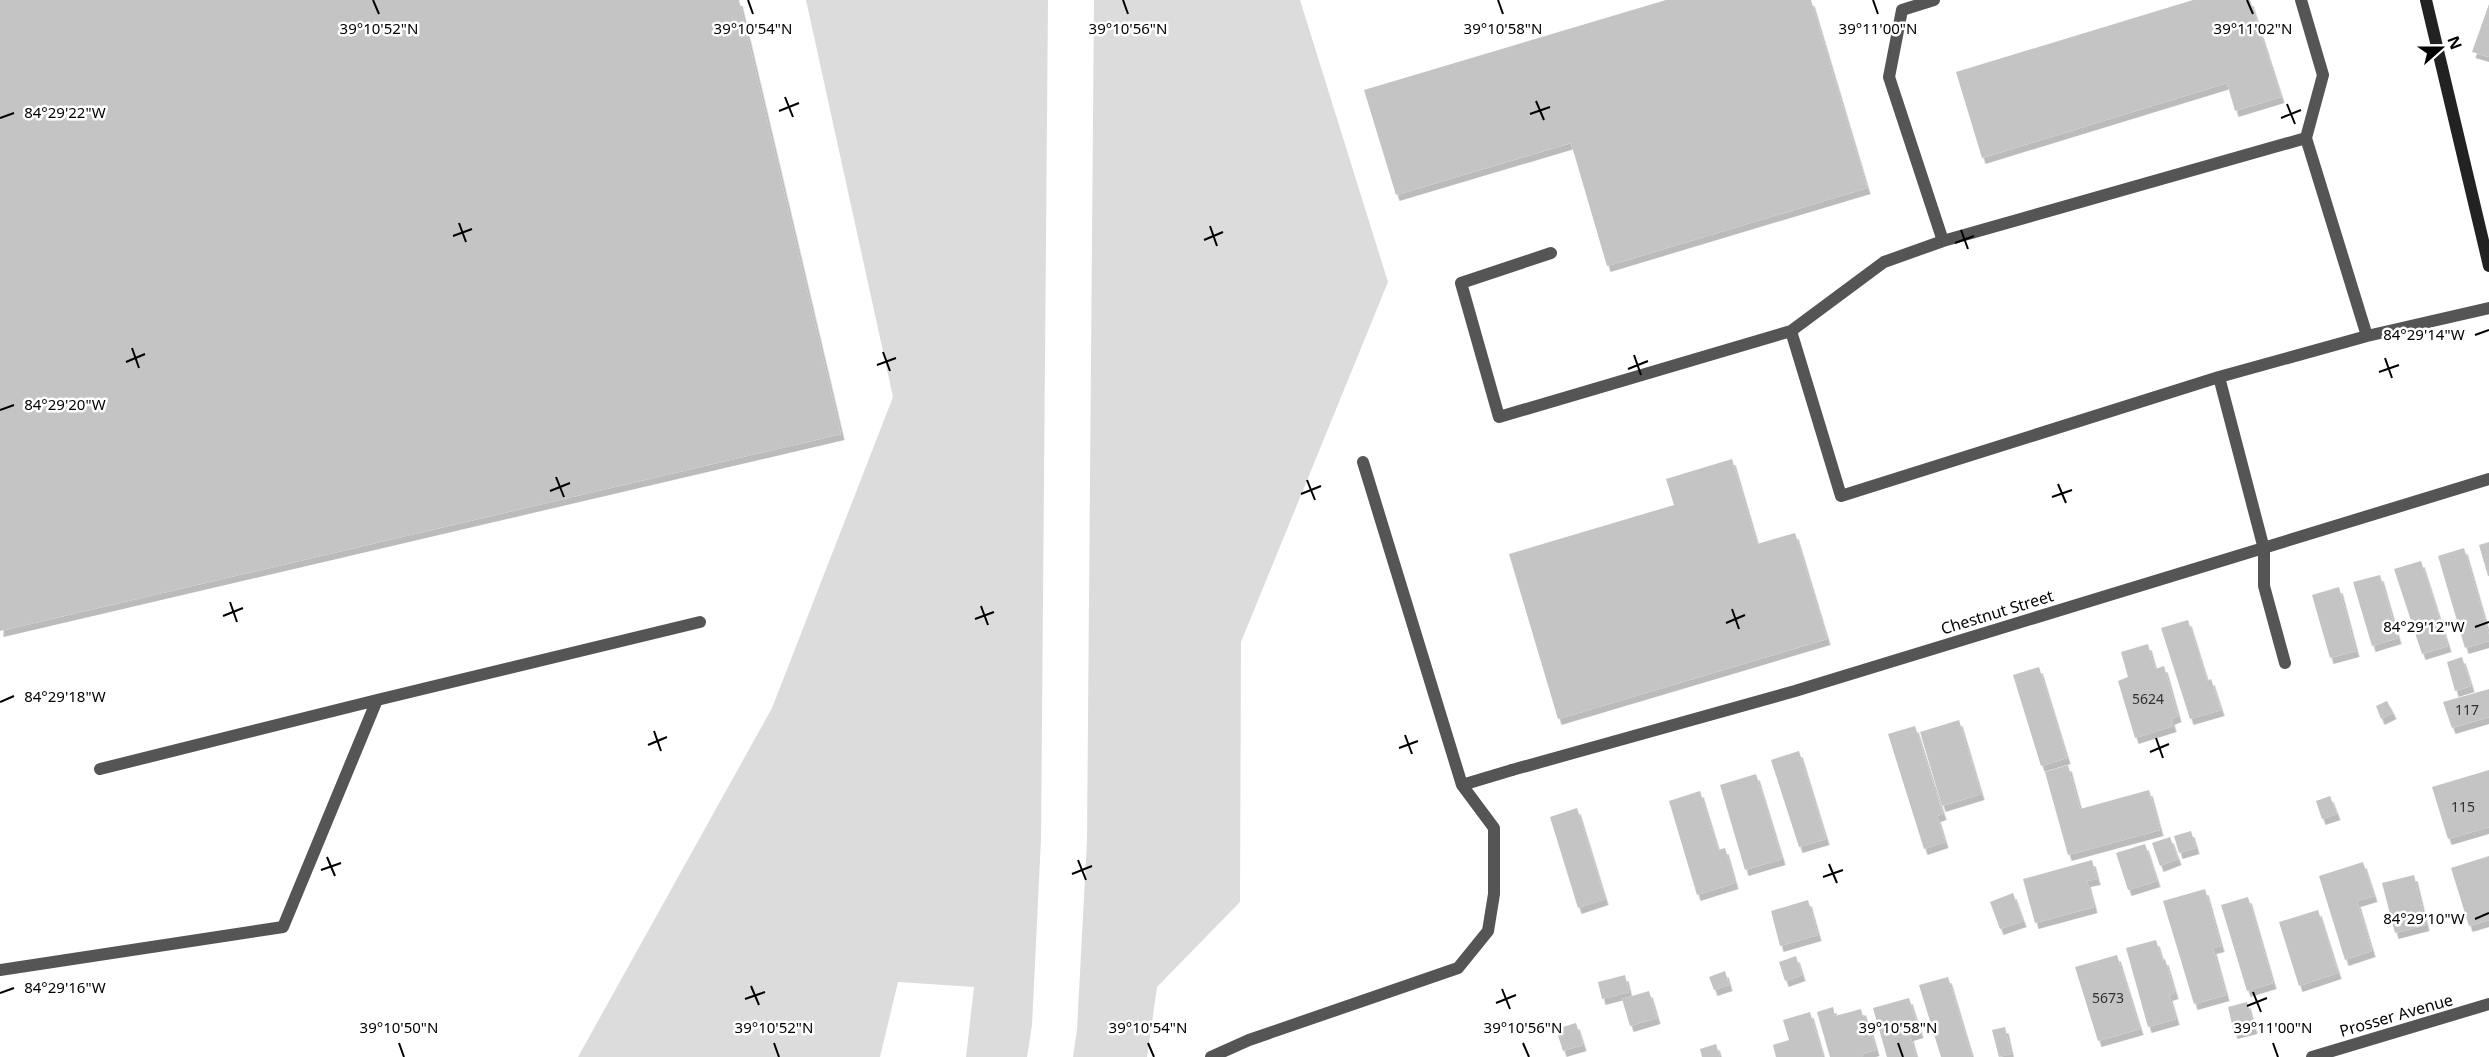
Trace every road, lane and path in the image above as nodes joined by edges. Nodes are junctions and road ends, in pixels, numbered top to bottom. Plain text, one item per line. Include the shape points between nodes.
1 (1934, 0) edge
2 (2301, 0) edge
3 (2426, 0) edge
4 (1900, 5) edge
5 (2306, 138) junction
6 (1943, 241) junction
7 (1551, 253) dead end
8 (2489, 266) edge
9 (2489, 308) edge
10 (1791, 331) junction
11 (2367, 336) junction
12 (2220, 377) junction
13 (1363, 462) dead end
14 (2489, 479) edge
15 (2264, 549) junction
16 (699, 622) dead end
17 (2284, 663) dead end
18 (377, 700) junction
19 (100, 769) dead end
20 (1462, 785) junction
21 (0, 970) edge
22 (2489, 1005) edge
23 (1210, 1057) edge
24 (2312, 1057) edge

1 - 4 street
2 - 5 street via 2323,75
3 - 8 main road
4 - 6 street via 1889,77
5 - 6 street
5 - 11 street
6 - 10 street via 1884,262
7 - 10 street via 1461,284 1499,417
9 - 11 street
10 - 12 street via 1841,496
11 - 12 street
12 - 15 street
13 - 20 street
14 - 15 street, Chestnut Street
15 - 17 street via 2264,586
15 - 20 street, Chestnut Street via 1795,691
16 - 18 street
18 - 19 street
18 - 21 street via 283,927
20 - 23 street via 1494,828 1494,894 1488,931 1458,968
22 - 24 street, Prosser Avenue

